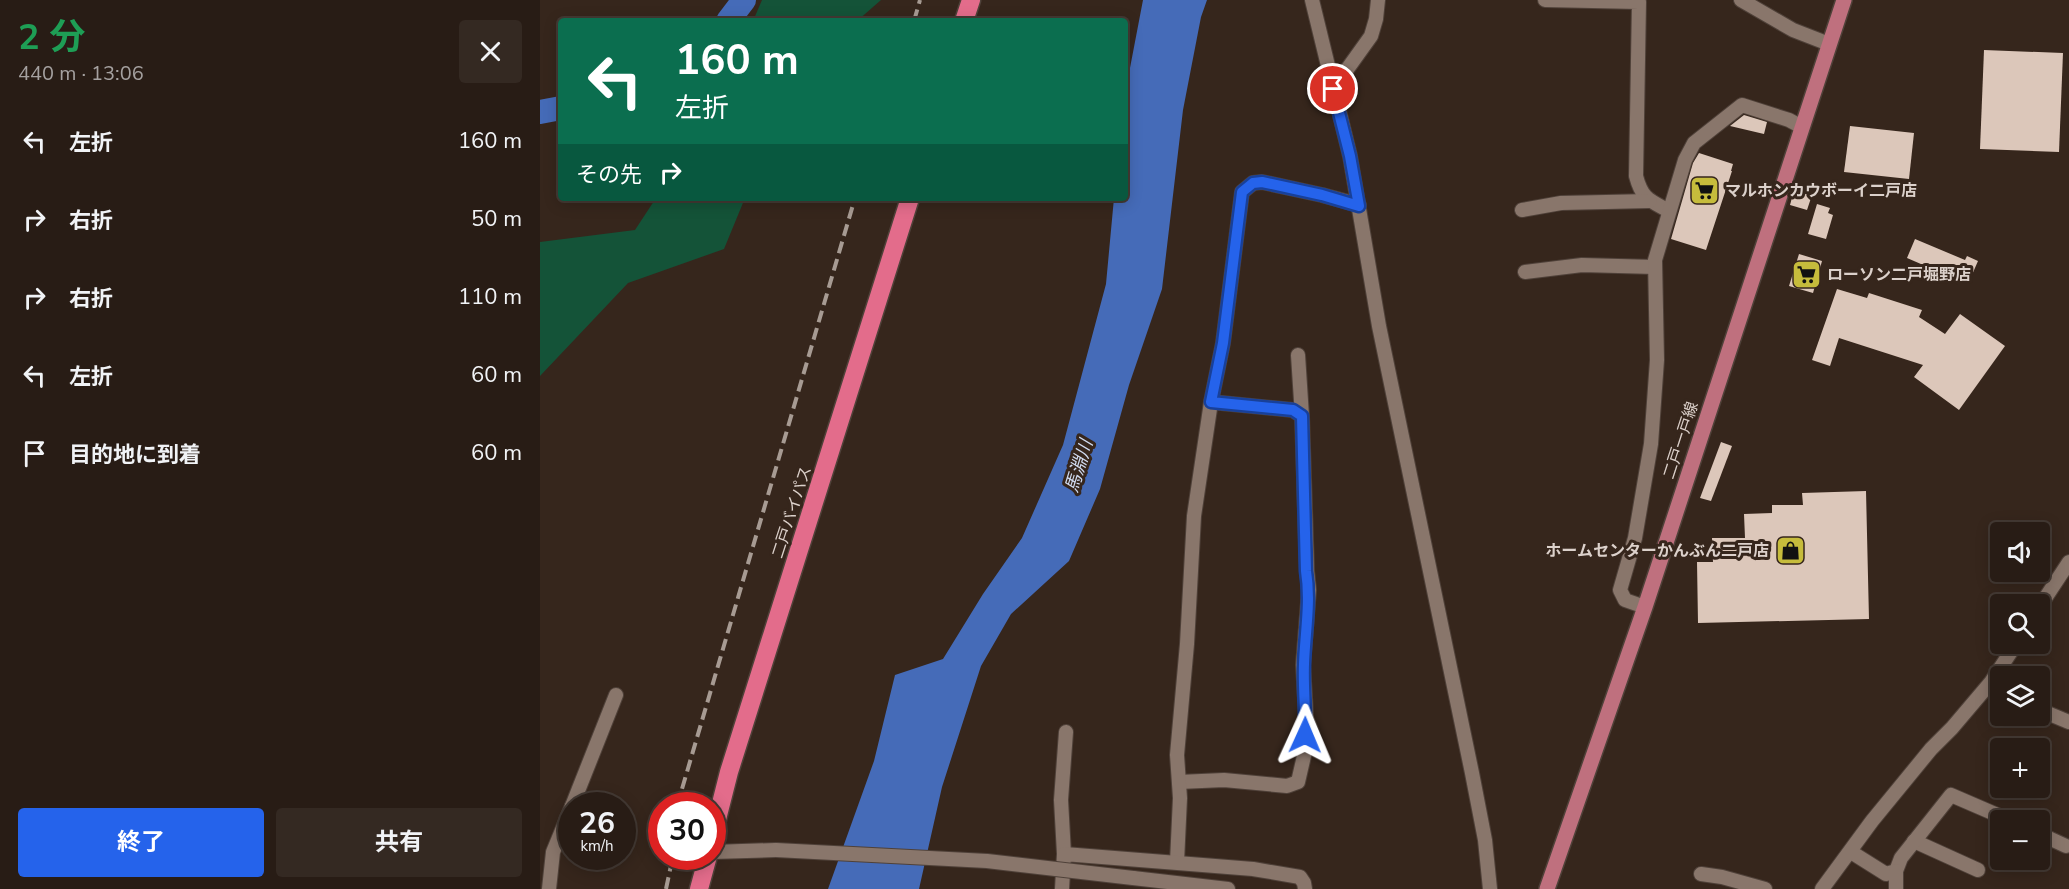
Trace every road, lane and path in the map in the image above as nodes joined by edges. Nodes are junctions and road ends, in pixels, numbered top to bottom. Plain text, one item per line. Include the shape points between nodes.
1 (971, 0) edge
2 (1312, 0) edge
3 (1378, 0) edge
4 (1545, 0) edge
5 (1741, 0) edge
6 (1844, 0) edge
7 (965, 18) edge
8 (1829, 44) junction
9 (1333, 89) junction
10 (1802, 127) junction
11 (909, 201) edge
12 (1650, 201) junction
13 (1359, 206) junction
14 (1522, 210) dead end
15 (1669, 211) junction
16 (1655, 267) junction
17 (1525, 272) dead end
18 (1298, 355) dead end
19 (1211, 402) junction
20 (1302, 416) junction
21 (2067, 570) edge
22 (2049, 594) edge
23 (1644, 607) junction
24 (1990, 691) edge
25 (616, 695) dead end
26 (2050, 714) edge
27 (2069, 722) edge
28 (1066, 732) dead end
29 (1179, 782) junction
30 (578, 792) edge
31 (724, 792) edge
32 (1990, 812) edge
33 (2050, 839) edge
34 (558, 840) edge
35 (1914, 841) junction
36 (2066, 846) dead end
37 (726, 852) edge
38 (1851, 852) junction
39 (1064, 854) junction
40 (1177, 862) junction
41 (704, 870) edge
42 (1978, 870) dead end
43 (1896, 871) junction
44 (1701, 874) dead end
45 (549, 889) edge
46 (699, 889) edge
47 (1062, 889) edge
48 (1228, 889) edge
49 (1305, 889) edge
50 (1490, 889) edge
51 (1547, 889) edge
52 (1765, 889) edge
53 (1822, 889) edge
54 (1896, 889) edge

1 - 7 highway
2 - 9 street
3 - 9 street via 1371,36
4 - 12 street via 1639,2 1636,176 1640,191
5 - 8 street via 1792,30
6 - 8 main road, 二戸一戸線
8 - 10 main road, 二戸一戸線
9 - 13 street
10 - 15 street via 1742,105 1694,143 1684,160
10 - 23 main road, 二戸一戸線
11 - 31 highway, 二戸バイパス
12 - 14 street via 1560,203
12 - 15 street
13 - 19 street via 1262,182 1253,183 1242,192 1223,343
13 - 50 street via 1379,326 1480,818
15 - 16 street
16 - 17 street via 1582,265
16 - 23 street via 1657,360 1651,444 1635,538 1620,590 1625,600
18 - 20 street
19 - 20 street via 1293,410
19 - 29 street via 1194,516 1177,755
20 - 29 street via 1306,571 1310,590 1304,666 1304,756 1298,782 1287,786 1224,780
21 - 22 street
23 - 51 main road, 二戸一戸線
24 - 38 street via 1930,749
25 - 30 street
26 - 27 street
28 - 39 street via 1061,800
29 - 40 street
32 - 35 street via 1951,795
33 - 36 street
34 - 45 street
35 - 42 street
35 - 43 street
37 - 48 street, bridge via 776,850 987,861
38 - 43 street via 1886,874
38 - 53 street
39 - 40 street
39 - 47 street
40 - 49 street via 1290,874 1300,877
41 - 46 highway
43 - 54 street
44 - 52 street

